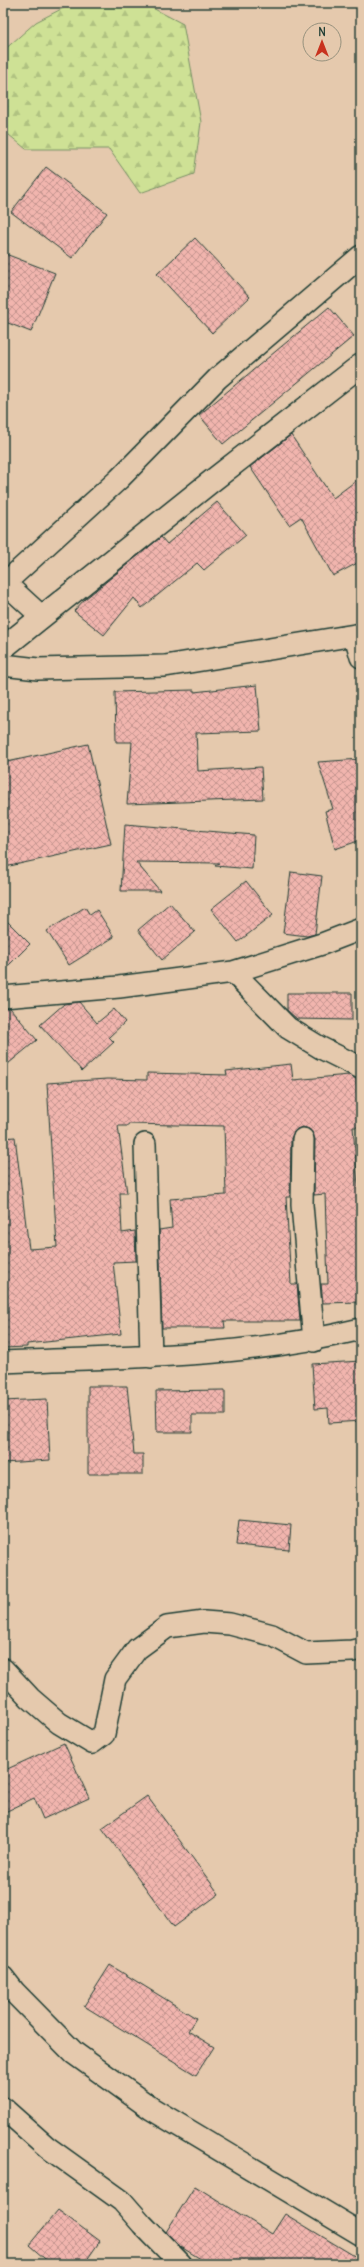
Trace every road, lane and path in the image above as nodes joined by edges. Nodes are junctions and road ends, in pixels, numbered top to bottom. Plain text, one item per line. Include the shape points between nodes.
1 (361, 256) edge
2 (361, 365) edge
3 (41, 616) junction
4 (358, 635) edge
5 (3, 648) edge
6 (361, 657) edge
7 (3, 665) edge
8 (361, 929) edge
9 (233, 972) junction
10 (3, 997) edge
11 (361, 1068) edge
12 (302, 1139) dead end
13 (144, 1144) dead end
14 (361, 1329) edge
15 (314, 1341) junction
16 (151, 1357) junction
17 (3, 1362) edge
18 (361, 1649) edge
19 (3, 1669) edge
20 (3, 1978) edge
21 (3, 2108) edge
22 (361, 2234) edge
23 (181, 2264) edge

1 - 3 street via 218,378 119,479 6,583
2 - 3 street
3 - 5 street
4 - 6 street
4 - 7 street via 165,666 46,669
8 - 9 street
9 - 10 street via 119,987
9 - 11 street via 288,1028
12 - 15 street via 302,1205
13 - 16 street
14 - 15 street
15 - 16 street
16 - 17 street
18 - 19 street via 306,1653 272,1635 230,1624 204,1622 167,1627 137,1649 115,1679 104,1734 92,1743 59,1723 30,1698
20 - 22 street via 80,2057 152,2109
21 - 23 street via 47,2147 122,2201

